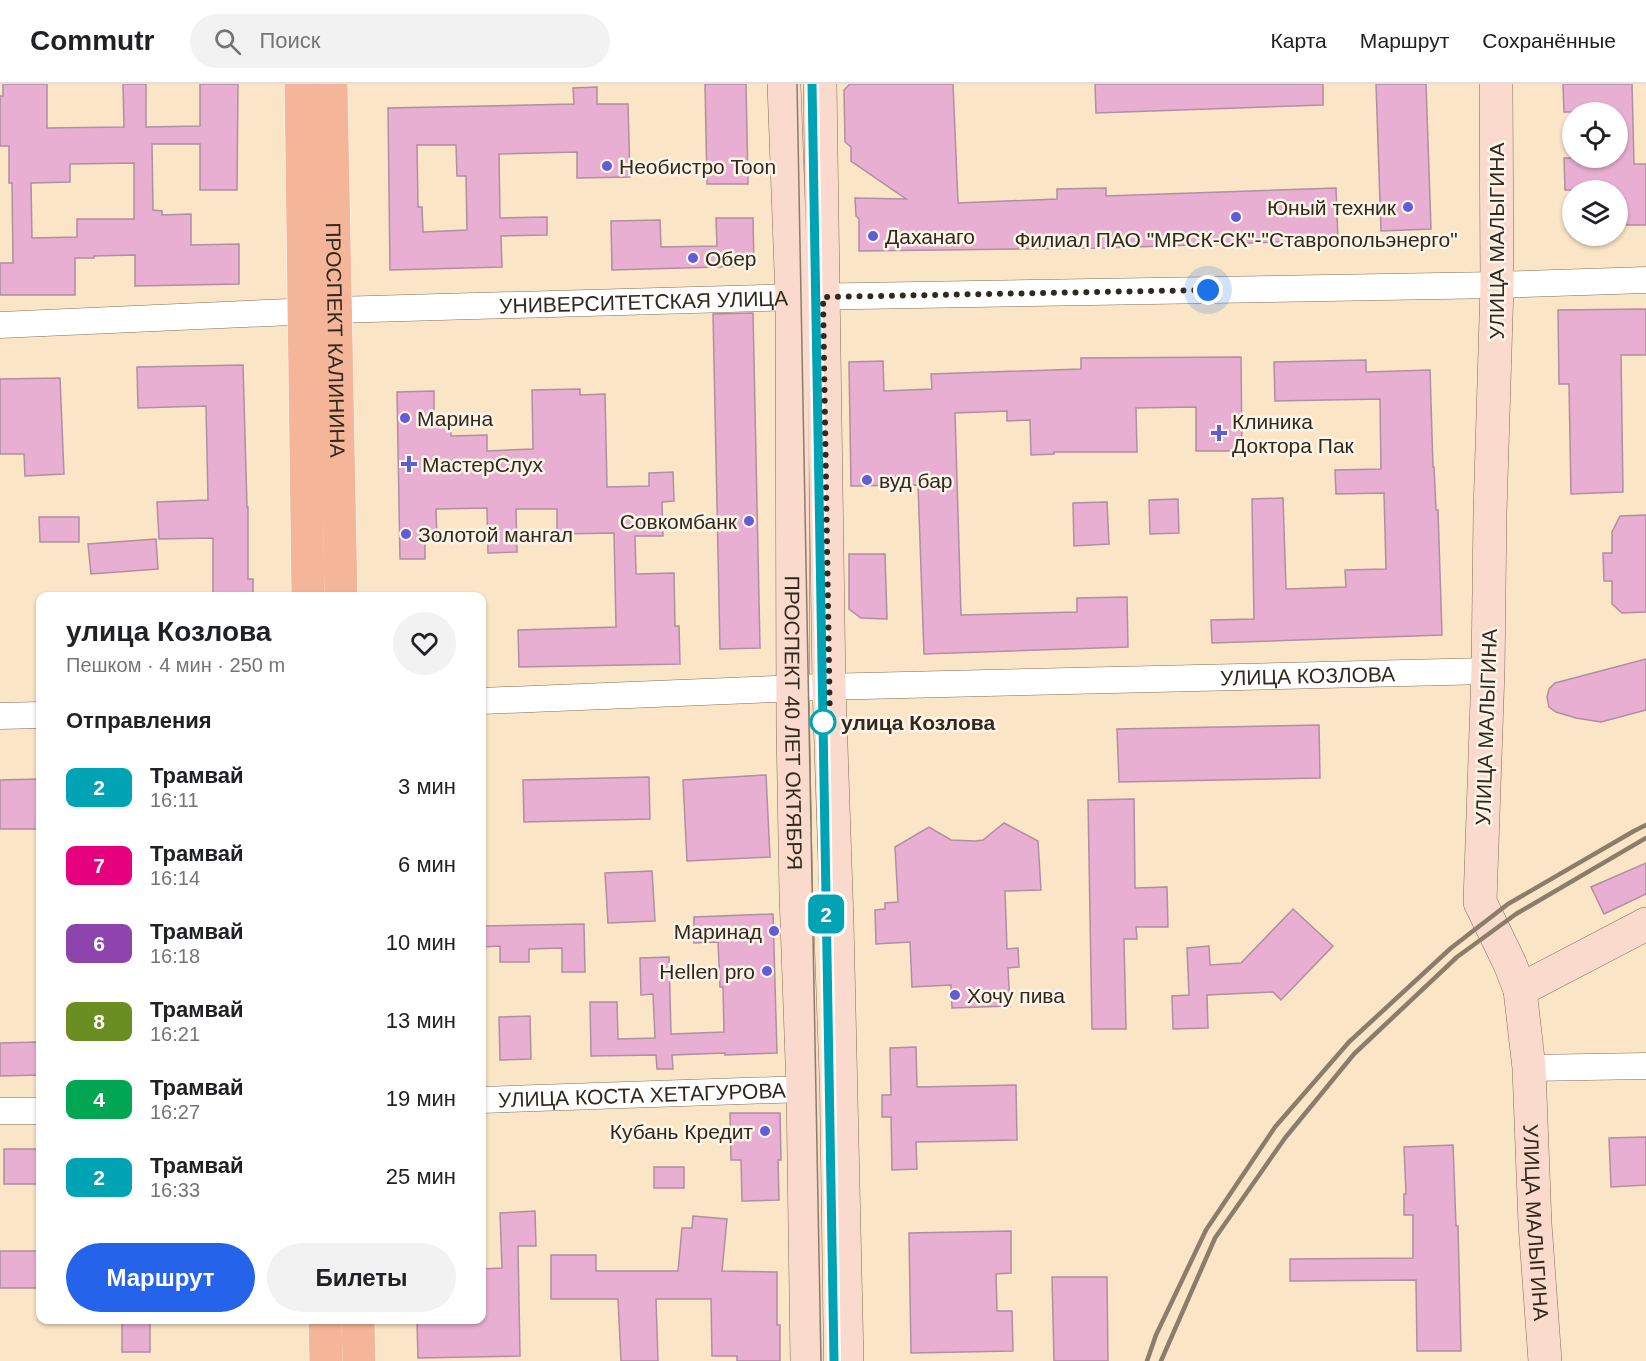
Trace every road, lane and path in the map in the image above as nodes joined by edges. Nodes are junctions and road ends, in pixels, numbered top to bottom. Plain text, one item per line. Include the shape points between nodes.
1 (301, 84) edge
2 (331, 84) edge
3 (784, 84) edge
4 (820, 84) edge
5 (1496, 84) edge
6 (1646, 280) edge
7 (1497, 285) junction
8 (807, 298) junction
9 (319, 311) junction
10 (0, 325) edge
11 (308, 592) edge
12 (341, 592) edge
13 (1488, 671) junction
14 (829, 687) junction
15 (792, 689) junction
16 (486, 701) edge
17 (36, 715) edge
18 (0, 716) edge
19 (1646, 924) edge
20 (1520, 990) junction
21 (1646, 1065) edge
22 (1529, 1068) junction
23 (803, 1089) junction
24 (486, 1100) edge
25 (36, 1111) edge
26 (0, 1112) edge
27 (325, 1324) edge
28 (358, 1324) edge
29 (326, 1361) edge
30 (359, 1361) edge
31 (807, 1361) edge
32 (847, 1361) edge
33 (1545, 1361) edge

1 - 9 main road, ПРОСПЕКТ КАЛИНИНА
2 - 9 main road, ПРОСПЕКТ КАЛИНИНА
3 - 8 street, ПРОСПЕКТ 40 ЛЕТ ОКТЯБРЯ
4 - 8 street, ПРОСПЕКТ 40 ЛЕТ ОКТЯБРЯ
5 - 7 street, УЛИЦА МАЛЫГИНА
6 - 7 street, УНИВЕРСИТЕТСКАЯ УЛИЦА
7 - 8 street, УНИВЕРСИТЕТСКАЯ УЛИЦА
7 - 13 street, УЛИЦА МАЛЫГИНА
8 - 9 street, УНИВЕРСИТЕТСКАЯ УЛИЦА
8 - 14 street, ПРОСПЕКТ 40 ЛЕТ ОКТЯБРЯ
8 - 15 street, ПРОСПЕКТ 40 ЛЕТ ОКТЯБРЯ
9 - 10 street, УНИВЕРСИТЕТСКАЯ УЛИЦА
9 - 11 main road, ПРОСПЕКТ КАЛИНИНА
9 - 12 main road, ПРОСПЕКТ КАЛИНИНА
13 - 14 street, УЛИЦА КОЗЛОВА
13 - 20 street, УЛИЦА МАЛЫГИНА via 1480,902
14 - 15 street, УЛИЦА КОЗЛОВА
14 - 32 street, ПРОСПЕКТ 40 ЛЕТ ОКТЯБРЯ
15 - 16 street, УЛИЦА КОЗЛОВА
15 - 23 street, ПРОСПЕКТ 40 ЛЕТ ОКТЯБРЯ
17 - 18 street
19 - 20 street
20 - 22 street, УЛИЦА МАЛЫГИНА
21 - 22 street
22 - 33 street, УЛИЦА МАЛЫГИНА
23 - 24 street, УЛИЦА КОСТА ХЕТАГУРОВА
23 - 31 street, ПРОСПЕКТ 40 ЛЕТ ОКТЯБРЯ
25 - 26 street
27 - 29 main road
28 - 30 main road

